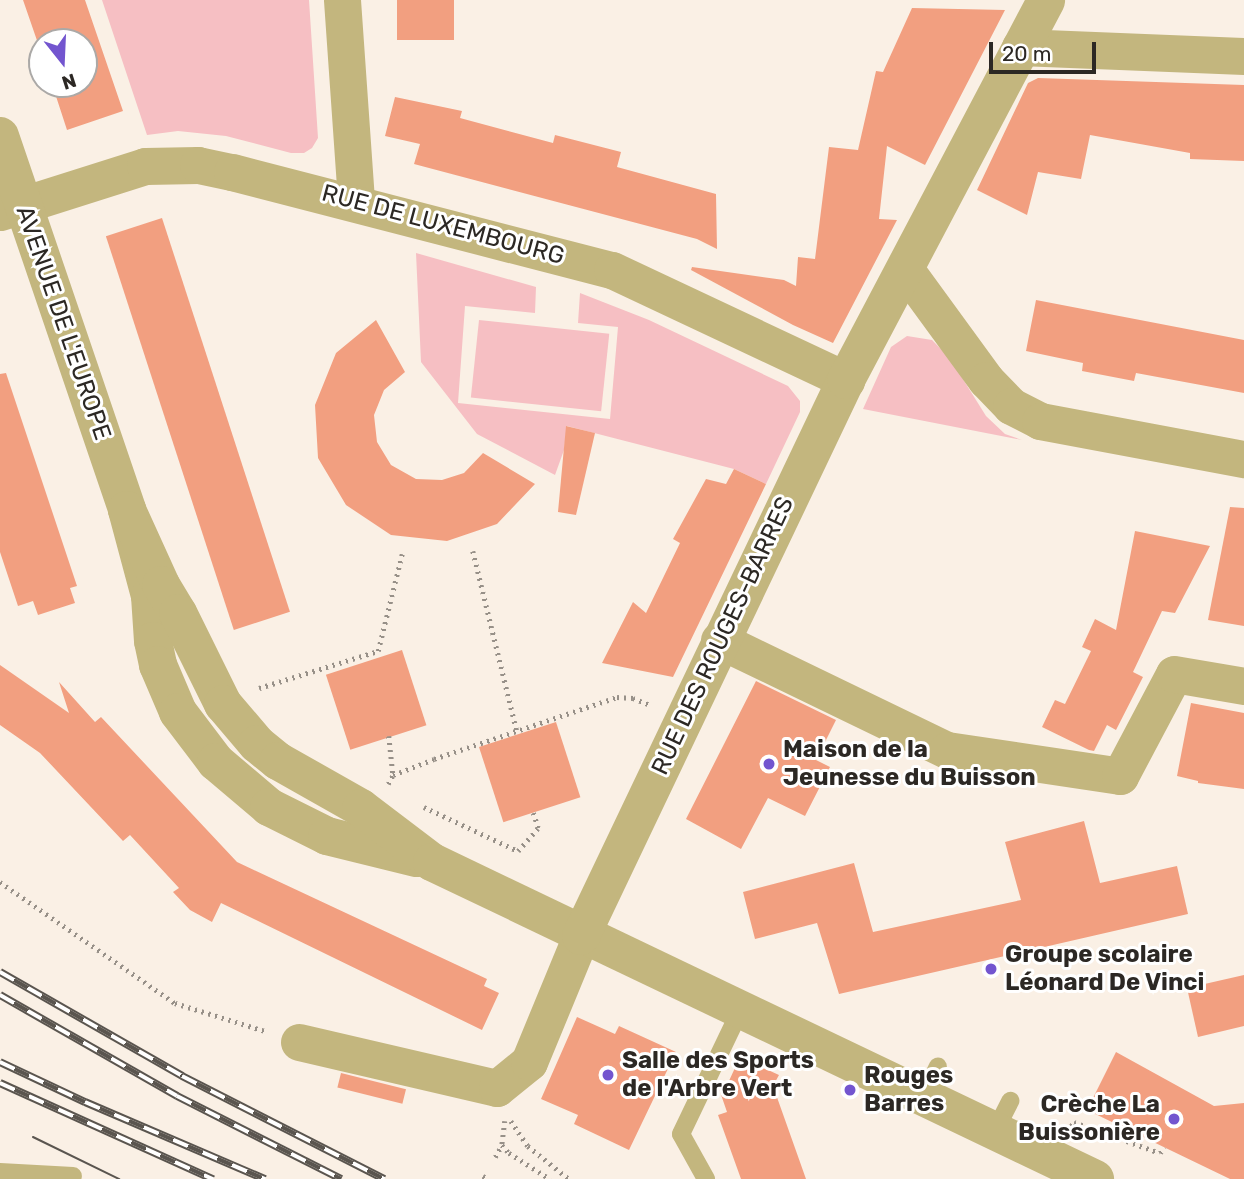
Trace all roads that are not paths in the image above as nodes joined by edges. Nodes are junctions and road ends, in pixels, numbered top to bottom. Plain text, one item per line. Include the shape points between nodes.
1 (342, 0) edge
2 (1046, 0) edge
3 (1020, 47) junction
4 (1244, 56) edge
5 (0, 136) edge
6 (356, 202) junction
7 (11, 208) edge
8 (905, 269) junction
9 (846, 380) junction
10 (1244, 459) edge
11 (127, 510) junction
12 (719, 640) junction
13 (1244, 686) edge
14 (432, 862) junction
15 (581, 936) junction
16 (741, 1009) junction
17 (299, 1042) road end
18 (0, 1172) edge
19 (73, 1175) dead end
20 (706, 1179) edge
21 (1095, 1179) edge

1 - 6 street
2 - 3 street, RUE DES ROUGES-BARRES
3 - 4 street
3 - 8 street, RUE DES ROUGES-BARRES
5 - 7 street, AVENUE DE L'EUROPE
6 - 7 street, RUE DE LUXEMBOURG via 232,172 166,164 120,173
6 - 9 street, RUE DE LUXEMBOURG via 612,270
7 - 11 street, AVENUE DE L'EUROPE
8 - 9 street, RUE DES ROUGES-BARRES
8 - 10 street via 986,380 1011,405 1040,421
9 - 12 street, RUE DES ROUGES-BARRES
11 - 14 street, AVENUE DE L'EUROPE via 223,704 257,744 370,815
11 - 14 street, AVENUE DE L'EUROPE via 150,596 158,665 178,712 216,762 269,807 299,824 327,836
12 - 13 street via 947,750 1120,776 1174,674
12 - 15 street, RUE DES ROUGES-BARRES
14 - 15 street, AVENUE DE L'EUROPE
15 - 16 street, AVENUE DE L'EUROPE
15 - 17 street, RUE DES ROUGES-BARRES via 529,1062 497,1088
16 - 20 lane via 681,1134
16 - 21 street, AVENUE DE L'EUROPE via 931,1081 1002,1116
18 - 19 lane

